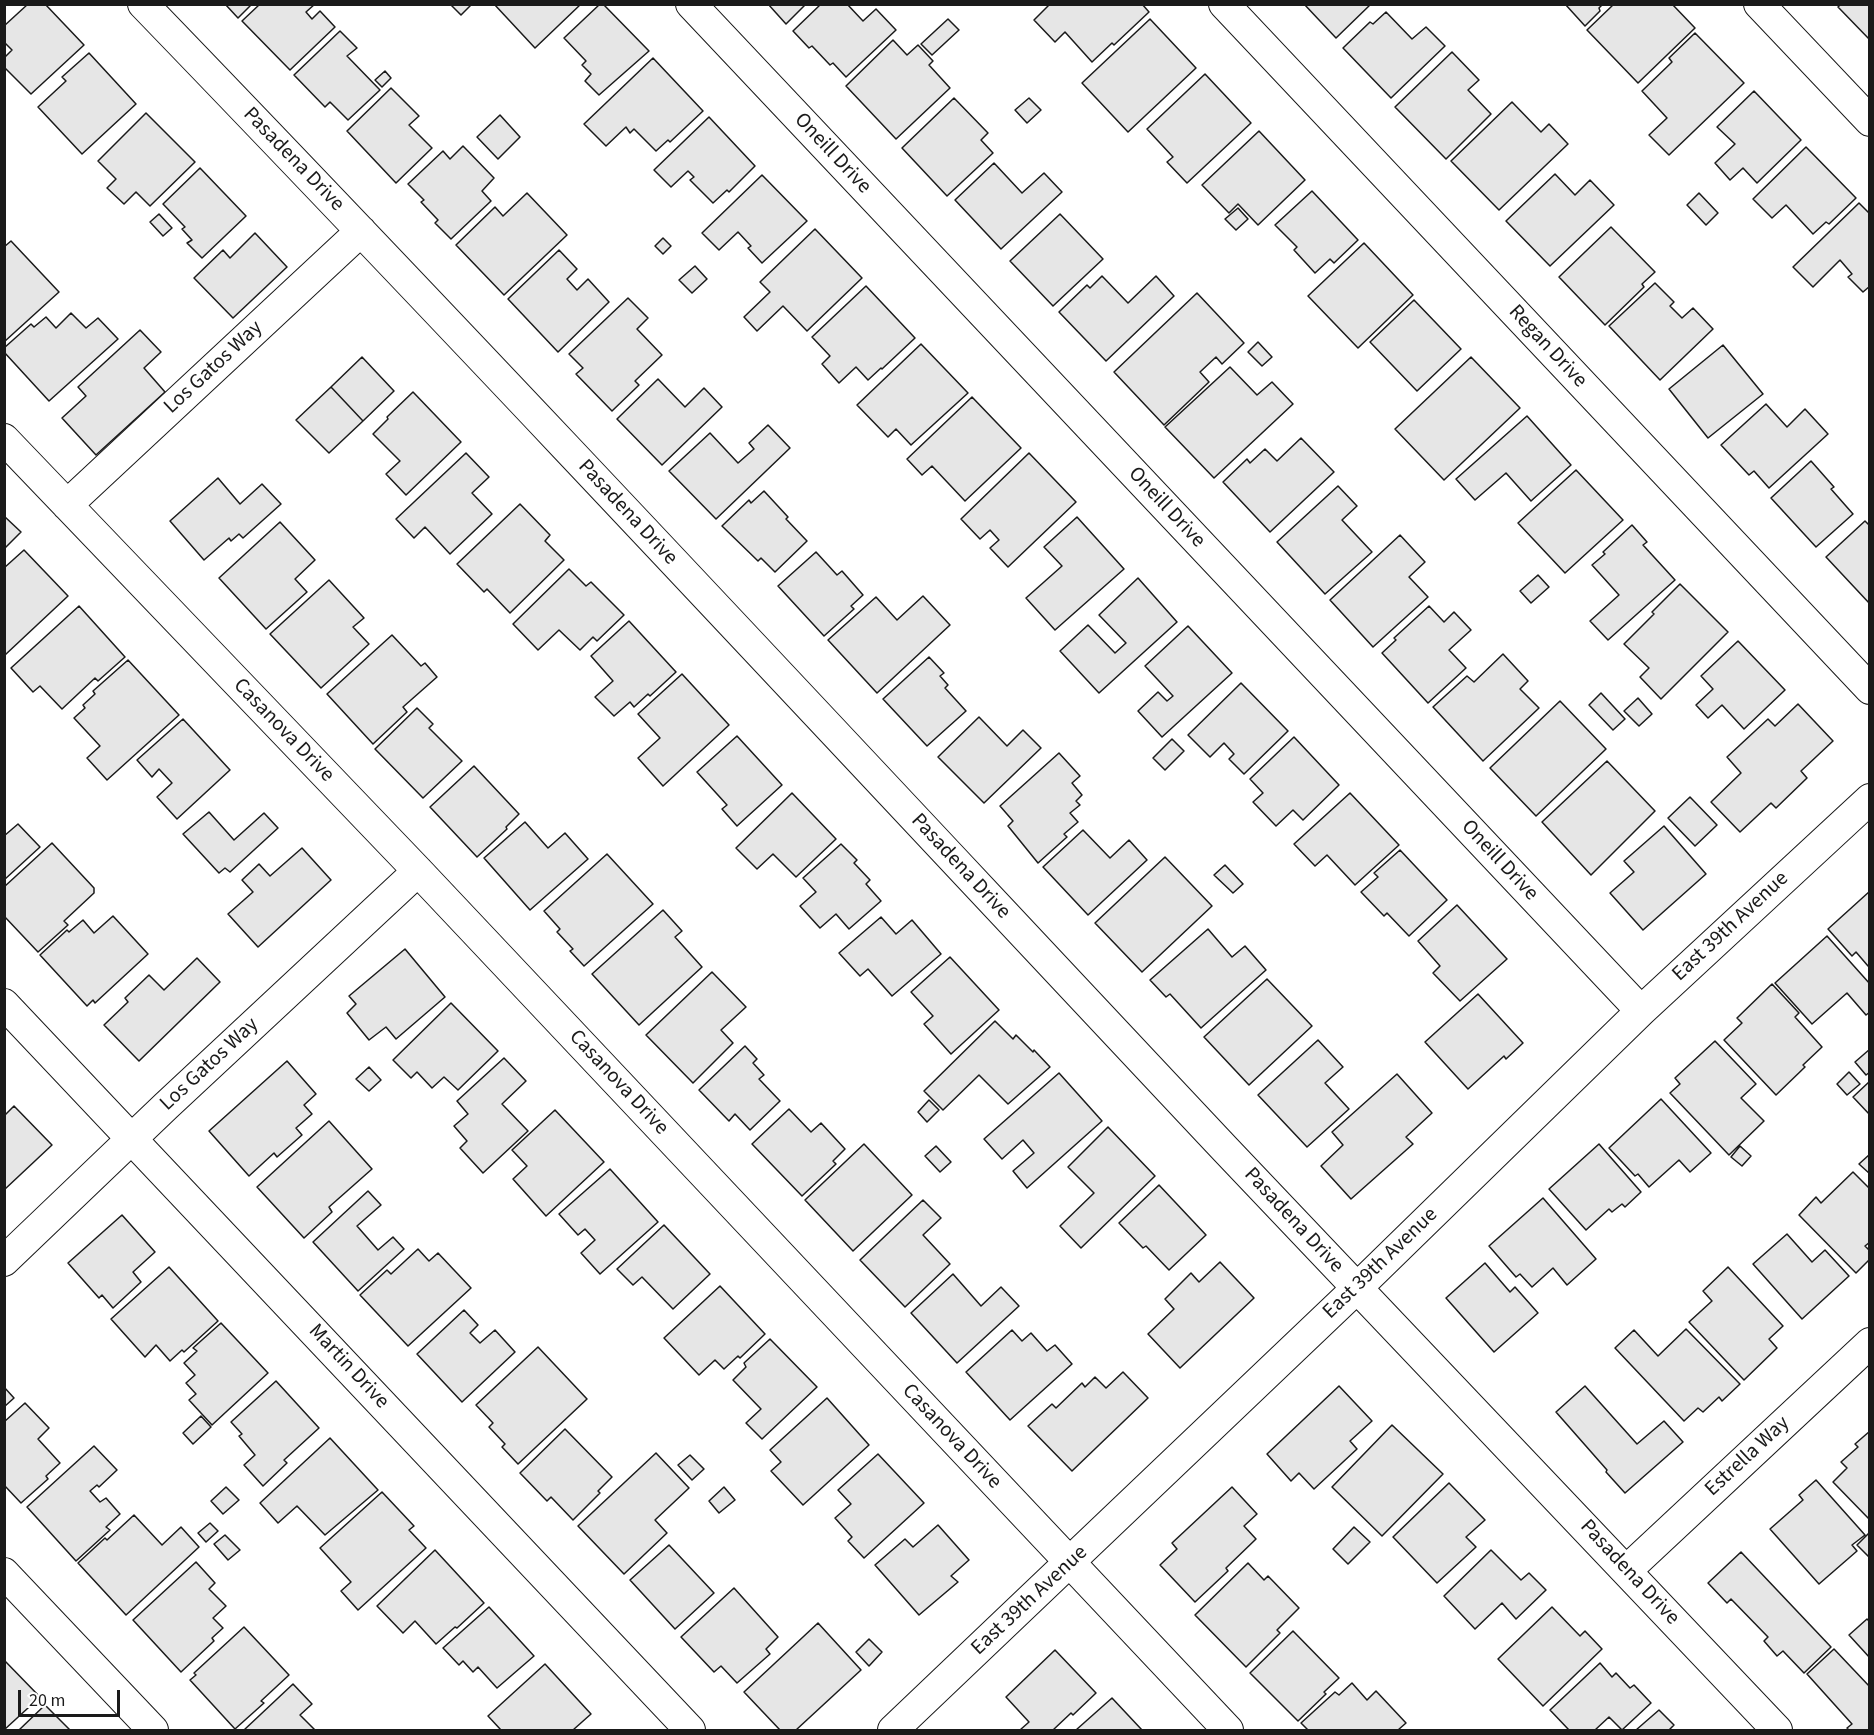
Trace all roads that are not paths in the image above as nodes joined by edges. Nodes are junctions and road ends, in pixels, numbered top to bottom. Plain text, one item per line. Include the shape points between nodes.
1 (142, 4) edge
2 (691, 4) edge
3 (1224, 4) edge
4 (1759, 4) edge
5 (1869, 122) edge
6 (362, 231) junction
7 (4, 439) edge
8 (67, 505) junction
9 (1869, 689) edge
10 (1869, 799) edge
11 (418, 871) junction
12 (4, 1004) edge
13 (1641, 1011) junction
14 (132, 1139) junction
15 (4, 1261) edge
16 (1356, 1289) junction
17 (1869, 1343) edge
18 (1070, 1564) junction
19 (1627, 1570) junction
20 (4, 1573) edge
21 (153, 1731) edge
22 (690, 1731) edge
23 (893, 1731) edge
24 (1228, 1731) edge
25 (1777, 1731) edge

1 - 6 street, Pasadena Drive
2 - 13 street, Oneill Drive
3 - 9 street, Regan Drive
4 - 5 street
6 - 8 street, Los Gatos Way
6 - 16 street, Pasadena Drive
7 - 8 street, Casanova Drive
8 - 11 street, Casanova Drive
10 - 13 street, East 39th Avenue
11 - 14 street, Los Gatos Way
11 - 18 street, Casanova Drive
12 - 14 street, Martin Drive
13 - 16 street, East 39th Avenue
14 - 15 street, Los Gatos Way
14 - 22 street, Martin Drive
16 - 18 street, East 39th Avenue
16 - 19 street, Pasadena Drive
17 - 19 street, Estrella Way
18 - 23 street, East 39th Avenue
18 - 24 street, Casanova Drive
19 - 25 street, Pasadena Drive
20 - 21 street

